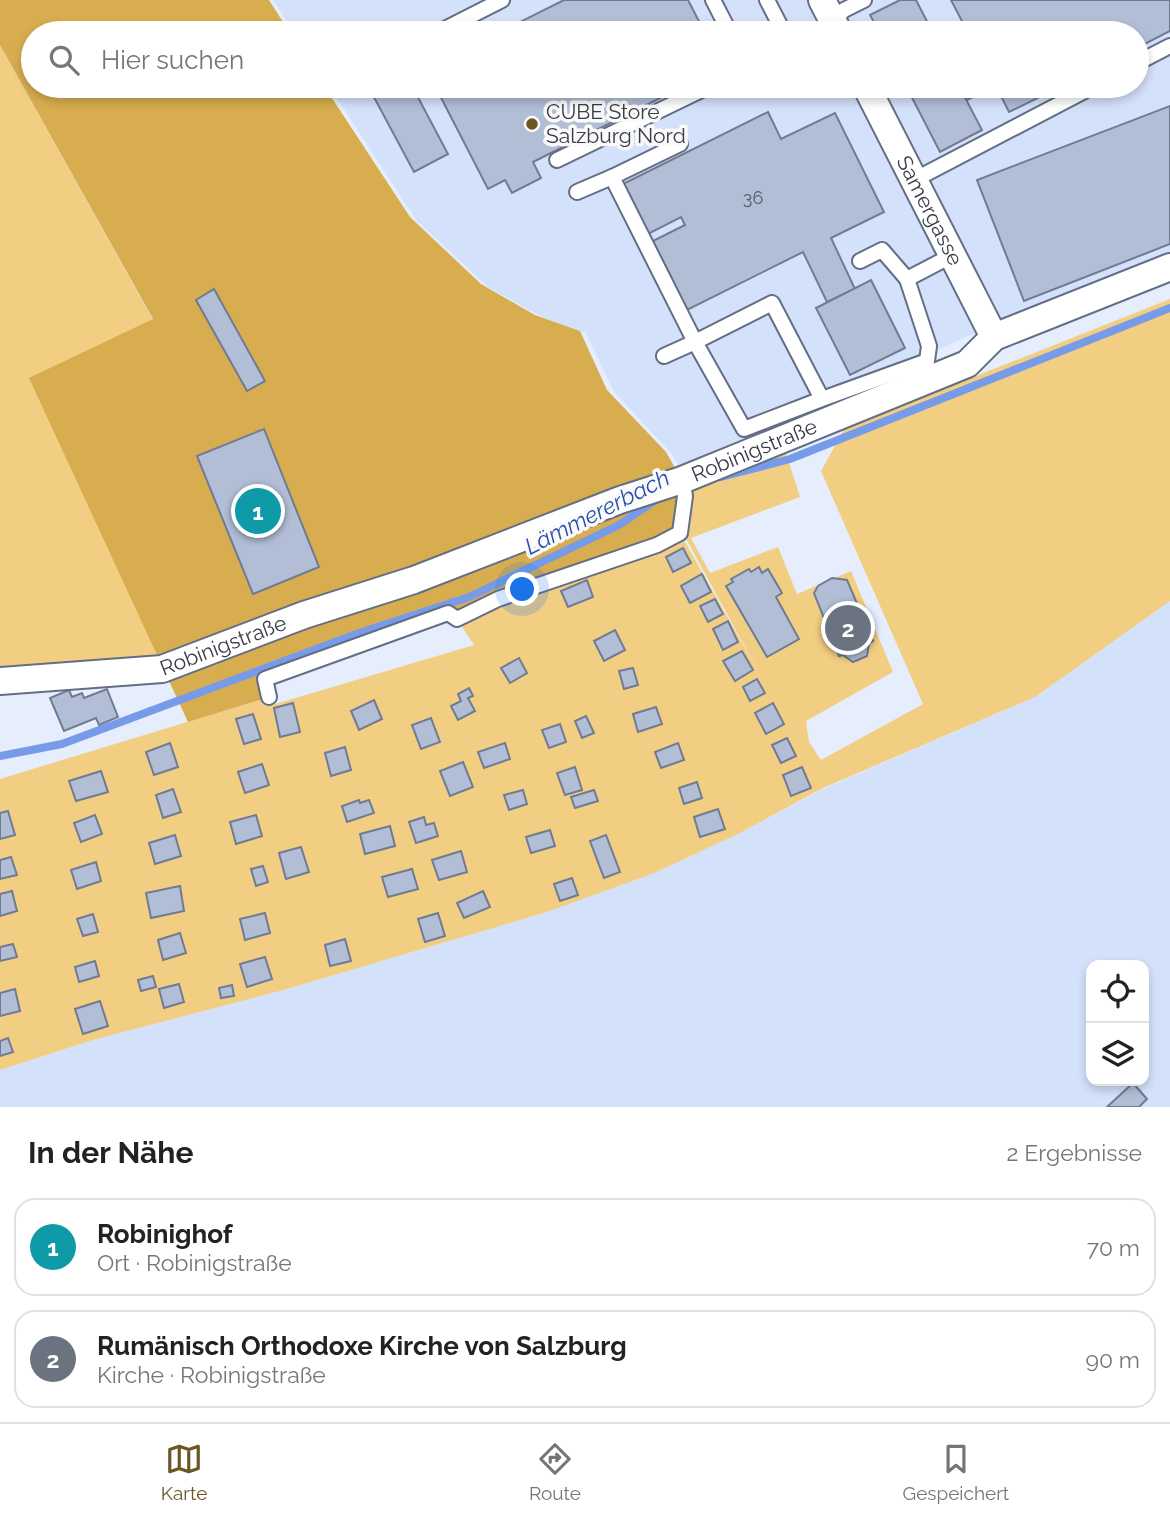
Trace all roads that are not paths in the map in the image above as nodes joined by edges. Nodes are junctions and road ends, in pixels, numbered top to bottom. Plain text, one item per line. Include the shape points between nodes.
1 (502, 0) edge
2 (713, 0) edge
3 (767, 0) edge
4 (864, 0) edge
5 (461, 21) edge
6 (724, 21) edge
7 (778, 21) edge
8 (830, 21) edge
9 (1170, 46) edge
10 (1149, 57) edge
11 (685, 98) edge
12 (872, 98) edge
13 (1067, 98) edge
14 (680, 144) dead end
15 (557, 160) dead end
16 (612, 177) junction
17 (914, 180) junction
18 (577, 192) dead end
19 (951, 256) junction
20 (860, 261) dead end
21 (1170, 267) edge
22 (907, 279) junction
23 (994, 337) junction
24 (695, 342) junction
25 (664, 356) dead end
26 (822, 399) junction
27 (684, 488) junction
28 (0, 681) edge
29 (268, 697) dead end

1 - 5 lane
2 - 6 lane
3 - 7 lane
4 - 8 lane
9 - 10 lane
11 - 15 lane
12 - 17 street, Samergasse
13 - 17 lane
14 - 16 lane
16 - 18 lane
16 - 24 lane
17 - 19 street, Samergasse
19 - 22 lane
19 - 23 street, Samergasse
20 - 22 lane via 882,250
21 - 23 street, Robinigstraße
22 - 26 lane via 929,346 927,361
23 - 27 street, Robinigstraße via 967,364
24 - 25 lane
24 - 26 lane via 744,429
24 - 26 lane via 772,303
27 - 28 street, Robinigstraße via 609,504 414,580 304,615 162,669
27 - 29 lane via 680,533 498,599 457,619 449,613 265,679

